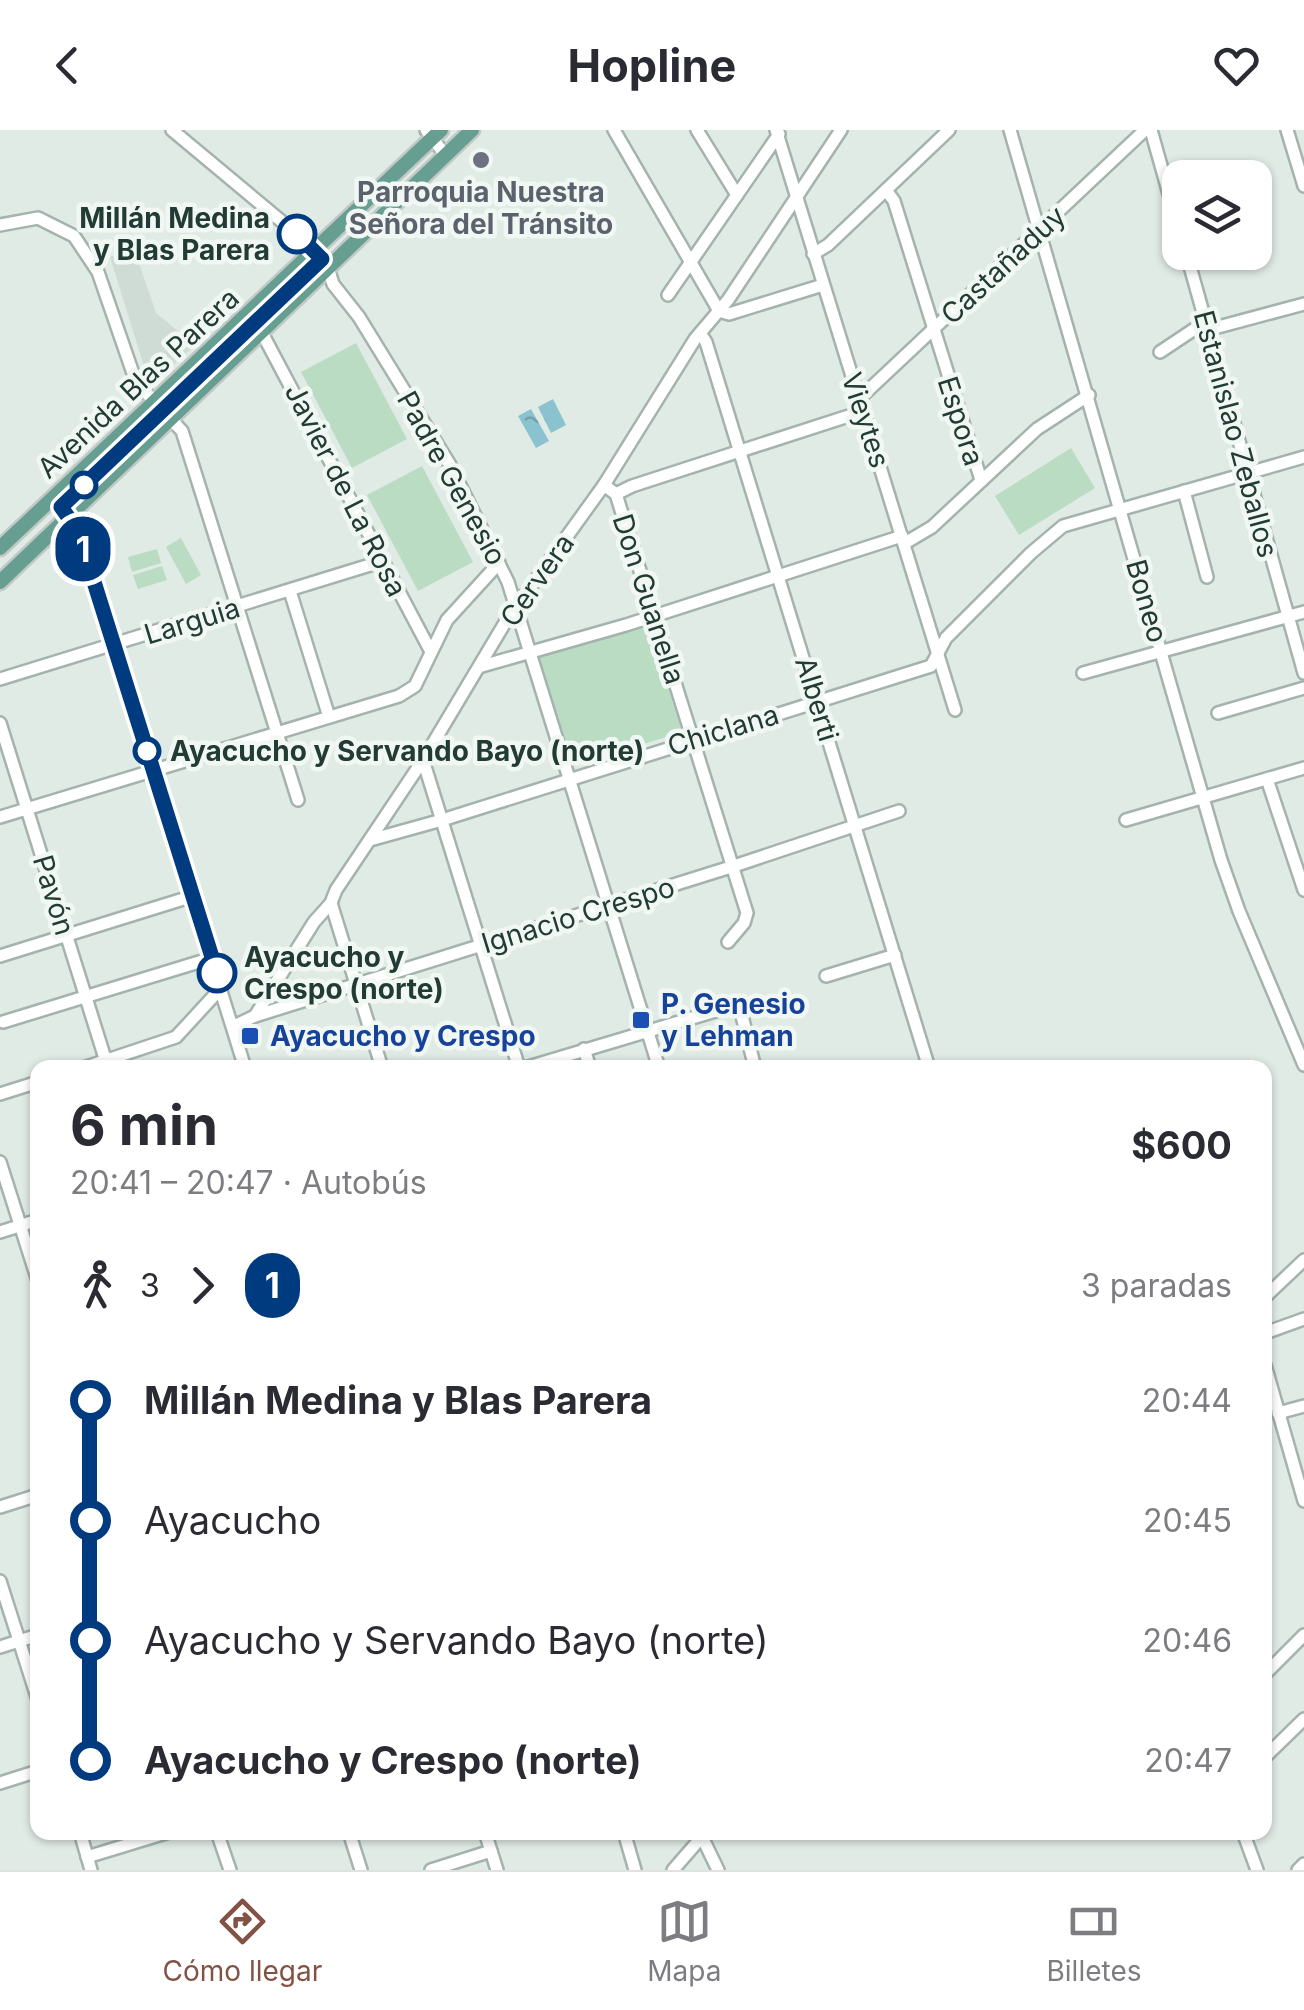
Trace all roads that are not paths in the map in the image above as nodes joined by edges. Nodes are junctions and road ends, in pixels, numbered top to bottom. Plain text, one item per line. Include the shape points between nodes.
1 (172, 130) edge
2 (472, 130) edge
3 (614, 130) edge
4 (697, 130) edge
5 (841, 130) edge
6 (949, 130) edge
7 (1010, 130) edge
8 (1148, 130) edge
9 (1287, 130) edge
10 (778, 132) edge
11 (432, 133) edge
12 (446, 156) junction
13 (1162, 175) edge
14 (1304, 186) edge
15 (886, 190) junction
16 (737, 194) junction
17 (796, 195) junction
18 (0, 225) edge
19 (1041, 228) junction
20 (316, 250) junction
21 (813, 254) junction
22 (691, 260) junction
23 (328, 268) junction
24 (1191, 270) edge
25 (822, 285) junction
26 (668, 295) dead end
27 (1304, 304) edge
28 (718, 311) junction
29 (1206, 326) junction
30 (261, 331) junction
31 (932, 331) junction
32 (700, 333) junction
33 (1160, 352) dead end
34 (1089, 395) junction
35 (154, 402) junction
36 (862, 404) junction
37 (172, 417) junction
38 (740, 452) junction
39 (1304, 458) edge
40 (614, 471) junction
41 (1246, 474) junction
42 (981, 480) junction
43 (604, 485) junction
44 (632, 486) junction
45 (1184, 491) junction
46 (616, 494) junction
47 (53, 498) junction
48 (1121, 508) junction
49 (68, 516) junction
50 (904, 539) junction
51 (0, 548) edge
52 (383, 561) junction
53 (498, 563) junction
54 (778, 576) junction
55 (1207, 577) dead end
56 (0, 582) edge
57 (290, 591) junction
58 (238, 607) junction
59 (515, 610) junction
60 (1304, 612) edge
61 (653, 616) junction
62 (1287, 616) junction
63 (114, 645) junction
64 (430, 650) junction
65 (1160, 652) junction
66 (530, 654) junction
67 (938, 654) junction
68 (482, 666) junction
69 (1083, 673) dead end
70 (1304, 673) edge
71 (0, 678) edge
72 (1304, 688) edge
73 (818, 701) junction
74 (955, 710) dead end
75 (1218, 713) dead end
76 (329, 717) junction
77 (0, 722) edge
78 (276, 731) junction
79 (692, 740) junction
80 (423, 760) junction
81 (1304, 768) edge
82 (152, 769) junction
83 (567, 778) junction
84 (1266, 779) junction
85 (1202, 797) junction
86 (298, 800) dead end
87 (28, 808) junction
88 (899, 810) dead end
89 (0, 817) edge
90 (442, 820) junction
91 (1126, 820) dead end
92 (857, 825) junction
93 (370, 840) junction
94 (734, 866) junction
95 (1304, 890) edge
96 (192, 896) junction
97 (331, 904) junction
98 (607, 906) junction
99 (66, 934) junction
100 (728, 942) dead end
101 (481, 944) junction
102 (895, 955) junction
103 (0, 956) edge
104 (212, 958) junction
105 (826, 976) dead end
106 (356, 985) junction
107 (222, 986) junction
108 (85, 996) junction
109 (255, 1016) junction
110 (4, 1022) dead end
111 (234, 1026) junction
112 (648, 1032) junction
113 (584, 1049) junction
114 (106, 1060) edge
115 (117, 1060) edge
116 (244, 1060) edge
117 (379, 1060) edge
118 (519, 1060) edge
119 (548, 1060) edge
120 (587, 1060) edge
121 (656, 1060) edge
122 (754, 1060) edge
123 (927, 1060) edge
124 (1304, 1065) edge
125 (30, 1085) edge
126 (0, 1094) edge
127 (0, 1162) edge
128 (30, 1223) edge
129 (20, 1226) junction
130 (0, 1232) edge
131 (30, 1257) edge
132 (1304, 1260) edge
133 (1272, 1290) edge
134 (1304, 1320) edge
135 (1272, 1331) edge
136 (1272, 1390) edge
137 (1304, 1406) edge
138 (1278, 1413) junction
139 (30, 1497) edge
140 (1304, 1500) edge
141 (0, 1506) edge
142 (0, 1581) edge
143 (1304, 1636) edge
144 (30, 1638) edge
145 (19, 1641) junction
146 (0, 1646) edge
147 (1272, 1667) edge
148 (30, 1675) edge
149 (1304, 1720) edge
150 (1272, 1750) edge
151 (30, 1774) edge
152 (0, 1783) edge
153 (82, 1840) edge
154 (148, 1840) edge
155 (221, 1840) edge
156 (352, 1840) edge
157 (488, 1840) edge
158 (626, 1840) edge
159 (700, 1840) edge
160 (706, 1840) edge
161 (1246, 1840) edge
162 (491, 1851) junction
163 (90, 1864) edge
164 (1304, 1864) edge
165 (230, 1870) edge
166 (361, 1870) edge
167 (431, 1870) edge
168 (497, 1870) edge
169 (635, 1870) edge
170 (673, 1870) edge
171 (718, 1870) edge
172 (1257, 1870) edge
173 (1298, 1870) edge

1 - 20 street, Padre Genesio
2 - 12 main road, Avenida Blas Parera
3 - 22 street
4 - 16 street
5 - 17 street, Cervera
6 - 15 street
7 - 19 street, Boneo
8 - 13 street
8 - 19 street, Castañaduy
9 - 14 street
10 - 16 street
10 - 17 street, Vieytes
11 - 12 street
11 - 20 main road, Avenida Blas Parera
12 - 23 main road, Avenida Blas Parera
15 - 21 street
15 - 31 street, Espora
16 - 22 street
17 - 21 street, Vieytes
17 - 28 street, Cervera
18 - 35 street via 38,218 74,236 98,272 136,382
19 - 31 street, Castañaduy
19 - 34 street, Boneo
20 - 23 street, Padre Genesio
20 - 35 main road, Avenida Blas Parera
21 - 25 street, Vieytes
22 - 26 street
22 - 28 street
23 - 30 main road, Avenida Blas Parera
23 - 53 street, Padre Genesio via 450,465
24 - 29 street, Estanislao Zeballos
25 - 28 street via 729,314
25 - 36 street, Vieytes
27 - 29 street
28 - 32 street, Cervera
29 - 33 street
29 - 41 street, Estanislao Zeballos
30 - 37 main road, Avenida Blas Parera
30 - 52 street, Javier de La Rosa
31 - 36 street, Castañaduy
31 - 42 street, Espora
32 - 38 street, Alberti
32 - 40 street, Cervera
34 - 42 street via 1036,428
34 - 48 street, Boneo
35 - 37 street
35 - 47 main road, Avenida Blas Parera
36 - 38 street, Castañaduy
36 - 50 street, Vieytes
37 - 49 main road, Avenida Blas Parera
37 - 58 street
38 - 44 street, Castañaduy
38 - 54 street, Alberti
39 - 41 street, Chiclana
40 - 43 street, Cervera
40 - 44 street
41 - 45 street, Chiclana
41 - 62 street, Estanislao Zeballos
42 - 50 street via 932,526
43 - 46 street, Don Guanella
43 - 59 street, Cervera
44 - 46 street, Castañaduy
45 - 48 street, Chiclana
45 - 55 street
46 - 61 street, Don Guanella
47 - 49 street
47 - 51 main road, Avenida Blas Parera
48 - 65 street, Boneo
48 - 67 street, Chiclana via 1063,526 946,638
49 - 56 main road, Avenida Blas Parera
49 - 63 street
50 - 54 street
50 - 67 street, Vieytes
52 - 57 street, Larguia
52 - 64 street, Javier de La Rosa
53 - 59 street, Padre Genesio
53 - 64 street via 446,620
54 - 61 street
54 - 73 street, Alberti
57 - 58 street, Larguia
57 - 76 street
58 - 63 street, Larguia
58 - 78 street
59 - 66 street, Padre Genesio
59 - 68 street, Cervera
60 - 62 street
61 - 66 street
61 - 79 street, Don Guanella
62 - 65 street
62 - 70 street, Estanislao Zeballos
63 - 71 street, Larguia
63 - 82 street
64 - 76 street via 408,692
65 - 69 street
65 - 85 street, Boneo
66 - 68 street
66 - 83 street, Padre Genesio
67 - 73 street, Chiclana via 931,666
67 - 74 street, Vieytes
68 - 80 street, Cervera
72 - 75 street
73 - 79 street, Chiclana
73 - 92 street, Alberti
76 - 78 street
77 - 87 street, Pavón
78 - 82 street
78 - 86 street
79 - 83 street, Chiclana
79 - 94 street, Don Guanella
80 - 90 street
80 - 93 street, Cervera
81 - 84 street
82 - 87 street
82 - 96 street
83 - 90 street, Chiclana
83 - 98 street, Padre Genesio
84 - 85 street
84 - 95 street
85 - 91 street
85 - 124 street, Boneo via 1238,911
87 - 89 street
87 - 99 street, Pavón
88 - 92 street, Ignacio Crespo
90 - 93 street, Chiclana
90 - 101 street
92 - 94 street, Ignacio Crespo
92 - 102 street, Alberti
93 - 97 street, Cervera
94 - 98 street, Ignacio Crespo
94 - 100 street, Don Guanella via 747,918
96 - 99 street
96 - 104 street
97 - 106 street
97 - 109 street, Cervera
98 - 101 street, Ignacio Crespo
98 - 112 street, Padre Genesio
99 - 103 street
99 - 108 street, Pavón
101 - 106 street, Ignacio Crespo
101 - 118 street
102 - 105 street
102 - 123 street, Alberti
104 - 107 street
104 - 108 street
106 - 109 street, Ignacio Crespo
106 - 117 street
107 - 111 street
107 - 115 street via 176,1037
108 - 110 street
108 - 114 street, Pavón
109 - 111 street
111 - 116 street
112 - 113 street
112 - 121 street, Padre Genesio
112 - 122 street via 740,1004
113 - 119 street
113 - 120 street
125 - 126 street
127 - 129 street
128 - 129 street
129 - 130 street
129 - 131 street
132 - 133 street
134 - 135 street
136 - 138 street
137 - 138 street
138 - 140 street
139 - 141 street
142 - 145 street
143 - 147 street
144 - 145 street
145 - 146 street
145 - 148 street
149 - 150 street
151 - 152 street
153 - 163 street
154 - 163 street
155 - 165 street
156 - 166 street
157 - 162 street
158 - 169 street
159 - 170 street
160 - 171 street
161 - 172 street
162 - 167 street
162 - 168 street
164 - 173 street

